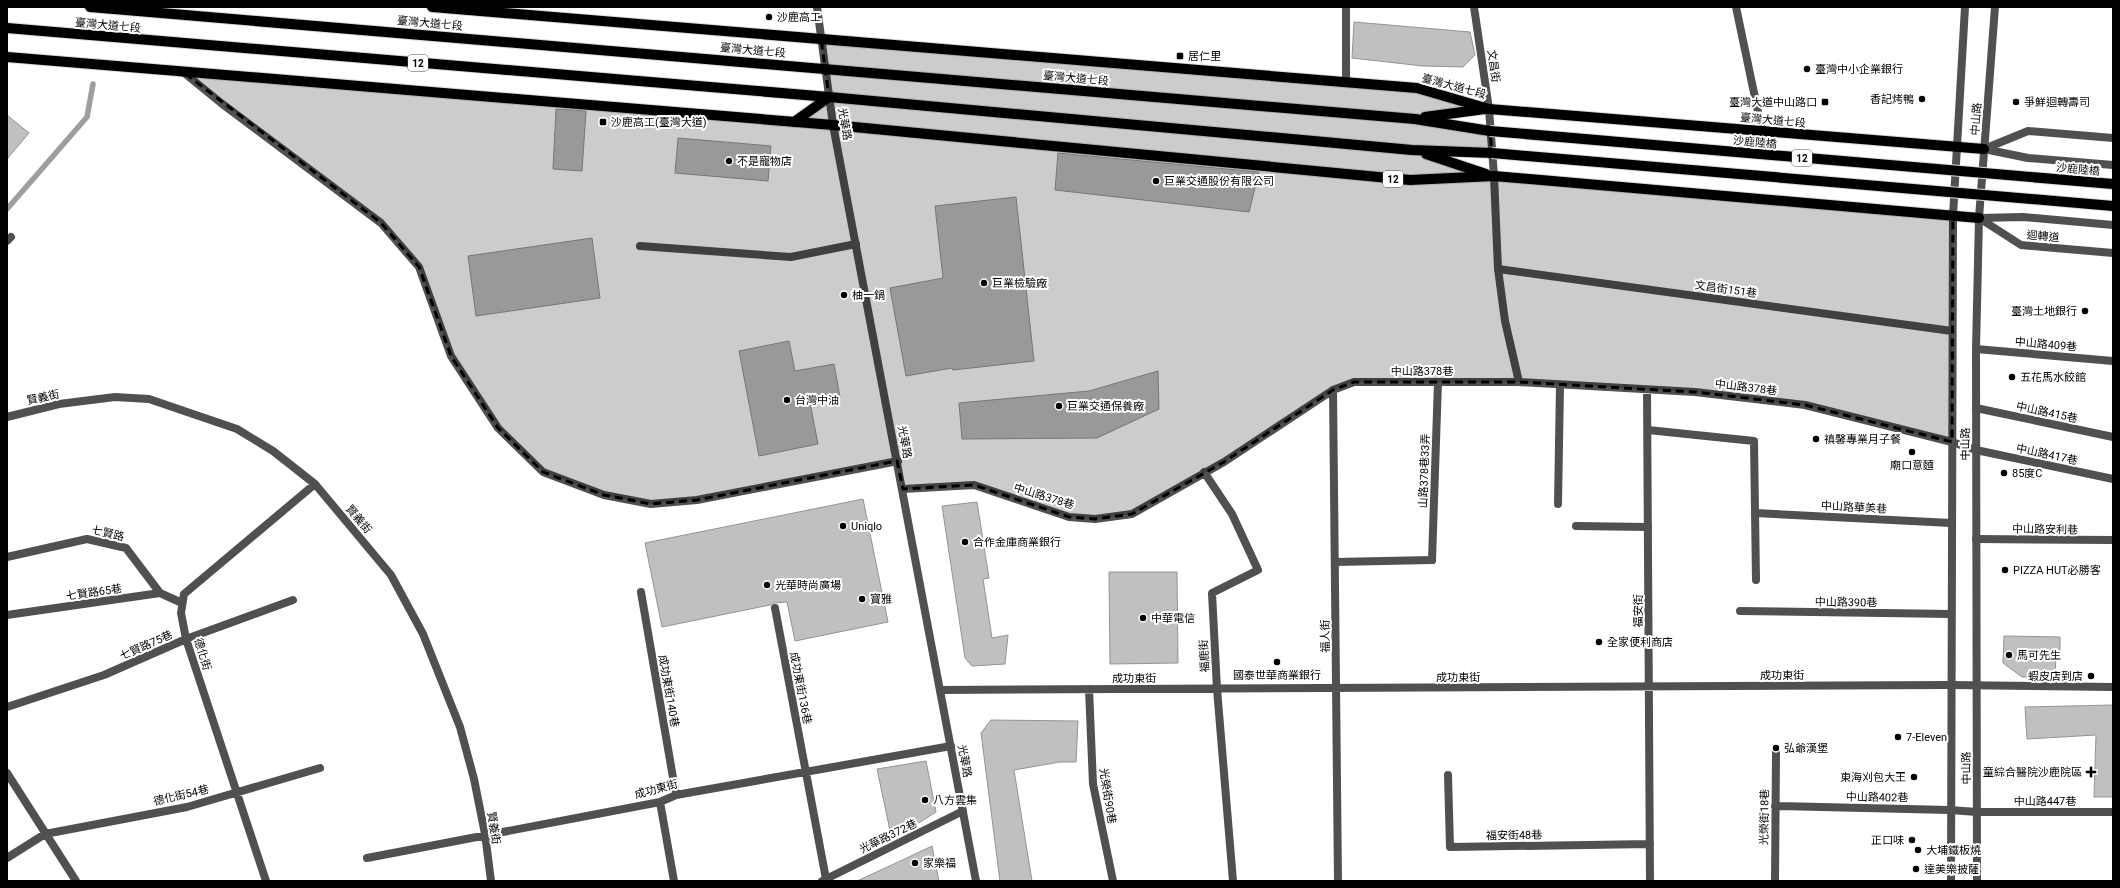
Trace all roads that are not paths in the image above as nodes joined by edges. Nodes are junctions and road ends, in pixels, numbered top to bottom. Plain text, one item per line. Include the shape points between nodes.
1 (90, 7) edge
2 (432, 7) edge
3 (817, 7) edge
4 (1346, 7) edge
5 (1474, 7) edge
6 (1736, 7) edge
7 (1965, 7) edge
8 (1995, 7) edge
9 (7, 28) edge
10 (822, 39) junction
11 (7, 57) edge
12 (826, 68) junction
13 (183, 72) junction
14 (1346, 82) junction
15 (830, 97) junction
16 (1489, 109) junction
17 (1414, 119) junction
18 (794, 122) junction
19 (834, 126) junction
20 (1490, 131) junction
21 (1762, 131) junction
22 (2113, 138) edge
23 (1955, 147) junction
24 (1984, 149) junction
25 (1412, 150) junction
26 (1492, 153) junction
27 (2113, 165) edge
28 (1494, 176) junction
29 (2113, 184) edge
30 (2113, 206) edge
31 (1953, 216) junction
32 (1980, 218) junction
33 (2113, 225) edge
34 (856, 244) junction
35 (640, 246) dead end
36 (2113, 253) edge
37 (1498, 270) junction
38 (1952, 331) junction
39 (1976, 349) junction
40 (2113, 361) edge
41 (1438, 382) junction
42 (1519, 382) junction
43 (1560, 384) junction
44 (1333, 390) junction
45 (1647, 390) junction
46 (1976, 408) junction
47 (7, 417) edge
48 (1648, 430) junction
49 (2113, 437) edge
50 (1952, 442) junction
51 (1976, 450) junction
52 (898, 461) junction
53 (1204, 472) junction
54 (2113, 479) edge
55 (314, 484) junction
56 (903, 489) junction
57 (1558, 504) dead end
58 (1755, 513) junction
59 (1951, 523) junction
60 (1576, 526) dead end
61 (1648, 528) junction
62 (1976, 539) junction
63 (2113, 540) edge
64 (7, 557) edge
65 (1335, 562) junction
66 (1756, 580) dead end
67 (641, 592) dead end
68 (160, 593) junction
69 (293, 600) dead end
70 (182, 603) junction
71 (775, 608) dead end
72 (1740, 611) dead end
73 (1952, 614) junction
74 (7, 615) edge
75 (186, 639) junction
76 (1952, 685) junction
77 (1976, 685) junction
78 (1649, 687) junction
79 (2113, 687) edge
80 (1336, 688) junction
81 (1089, 689) junction
82 (1217, 689) junction
83 (940, 690) junction
84 (7, 708) edge
85 (951, 746) junction
86 (1776, 753) dead end
87 (320, 768) dead end
88 (806, 772) junction
89 (7, 773) edge
90 (1448, 775) dead end
91 (236, 792) junction
92 (676, 794) junction
93 (660, 802) junction
94 (1775, 806) junction
95 (963, 810) junction
96 (1950, 810) junction
97 (1978, 812) junction
98 (2113, 812) edge
99 (45, 834) junction
100 (485, 834) junction
101 (1650, 844) junction
102 (7, 858) edge
103 (367, 858) dead end
104 (824, 880) edge
105 (76, 881) edge
106 (266, 881) edge
107 (491, 881) edge
108 (674, 881) edge
109 (976, 881) edge
110 (1113, 881) edge
111 (1233, 881) edge
112 (1338, 881) edge
113 (1650, 881) edge
114 (1775, 881) edge
115 (1951, 881) edge
116 (1977, 881) edge

1 - 12 main road, 臺灣大道七段 / 12
2 - 10 main road, 臺灣大道七段 / 12
3 - 10 street, 光華路
4 - 14 street
5 - 16 street, 文昌街
6 - 21 street
7 - 23 street, 中山路
8 - 24 street, 中山路
9 - 15 main road, 臺灣大道七段 / 12
10 - 12 street, 光華路
10 - 14 main road, 臺灣大道七段 / 12
11 - 13 main road, 臺灣大道七段 / 12
12 - 15 street, 光華路
12 - 17 main road, 臺灣大道七段 / 12
13 - 18 main road, 臺灣大道七段 / 12
13 - 52 street via 381,223 419,267 452,356 498,428 542,472 604,495 651,504 697,500
14 - 16 main road, 臺灣大道七段 / 12 via 1417,88
15 - 18 main road
15 - 19 street, 光華路
15 - 25 main road, 臺灣大道七段 / 12
16 - 17 main road, 臺灣大道七段 / 12
16 - 20 street, 文昌街
16 - 21 main road, 臺灣大道七段 / 12
17 - 20 main road, 臺灣大道七段 / 12
18 - 19 main road, 臺灣大道七段 / 12
19 - 28 main road, 臺灣大道七段 / 12 via 1410,180
19 - 34 street, 光華路
20 - 26 street, 文昌街
20 - 29 main road, 沙鹿陸橋 / 12, bridge
21 - 23 main road, 臺灣大道七段 / 12
22 - 24 street via 2028,131
23 - 24 main road, 臺灣大道七段 / 12
23 - 31 street, 中山路
24 - 27 street via 2028,158
24 - 32 street, 中山路
25 - 26 main road, 臺灣大道七段 / 12
25 - 28 main road, 臺灣大道七段 / 12
26 - 28 street, 文昌街
26 - 30 main road, 12, bridge
28 - 31 main road, 臺灣大道七段 / 12
28 - 37 street, 文昌街
31 - 32 main road, 臺灣大道七段 / 12
31 - 38 street, 中山路
32 - 33 street via 2023,217
32 - 36 street, 迴轉道 via 2021,245
32 - 39 street, 中山路
34 - 35 street via 791,257
34 - 52 street, 光華路
37 - 38 street, 文昌街151巷
37 - 42 street, 文昌街
38 - 50 street, 中山路
39 - 40 street, 中山路409巷
39 - 46 street, 中山路
41 - 42 street, 中山路378巷
41 - 44 street, 中山路378巷 via 1354,382
41 - 65 street, 山路378巷33弄 via 1432,560
42 - 43 street, 中山路378巷
43 - 45 street, 中山路378巷
43 - 57 street
44 - 53 street, 中山路378巷 via 1224,462
44 - 65 street, 福人街
45 - 48 street, 福安街
45 - 50 street, 中山路378巷 via 1695,392 1805,405
46 - 49 street, 中山路415巷
46 - 51 street, 中山路
47 - 55 street, 賢義街 via 59,404 115,396 149,399 237,429 273,451
48 - 58 street via 1754,441
48 - 61 street, 福安街
50 - 51 street, 中山路378巷
50 - 59 street, 中山路
51 - 54 street, 中山路417巷
51 - 62 street, 中山路
52 - 56 street, 光華路
53 - 56 street, 中山路378巷 via 1132,514 1096,519 1069,517 974,485
53 - 82 street, 福鹿街 via 1232,514 1258,570 1212,593
55 - 70 street via 184,594
55 - 100 street, 賢義街 via 391,575 423,634 460,727
56 - 83 street, 光華路
58 - 59 street, 中山路華美巷
58 - 66 street
59 - 73 street, 中山路
60 - 61 street
61 - 78 street, 福安街
62 - 63 street, 中山路安利巷
62 - 77 street, 中山路
64 - 68 street, 七賢路 via 87,539 126,548
65 - 80 street, 福人街
67 - 92 street, 成功東街140巷
68 - 70 street
68 - 74 street, 七賢路65巷
69 - 75 street, 七賢路75巷
70 - 75 street, 德化街 via 181,613
71 - 88 street, 成功東街136巷
72 - 73 street, 中山路390巷
73 - 76 street, 中山路
75 - 84 street, 七賢路75巷 via 104,675
75 - 91 street, 德化街
76 - 77 street, 成功東街
76 - 78 street, 成功東街
76 - 96 street, 中山路
77 - 79 street, 成功東街
77 - 97 street, 中山路
78 - 80 street, 成功東街
78 - 101 street, 福安街
80 - 82 street, 成功東街
80 - 112 street, 福人街
81 - 82 street, 成功東街
81 - 83 street, 成功東街
81 - 110 street, 光榮街90巷 via 1093,784
82 - 111 street, 福鹿街
83 - 85 street, 光華路
85 - 88 street, 成功東街
85 - 95 street, 光華路
86 - 94 street, 光榮街18巷
87 - 91 street, 德化街54巷
88 - 92 street, 成功東街
88 - 104 street, 成功東街136巷
89 - 99 street
90 - 101 street, 福安街48巷 via 1450,847
91 - 99 street, 德化街54巷 via 187,807
91 - 106 street, 德化街
92 - 93 street, 成功東街
93 - 100 street, 成功東街
93 - 108 street
94 - 96 street, 中山路402巷
94 - 114 street, 光榮街18巷
95 - 104 street, 光華路372巷
95 - 109 street, 光華路
96 - 97 street, 中山路402巷
96 - 115 street, 中山路
97 - 98 street, 中山路447巷
97 - 116 street, 中山路
99 - 102 street
99 - 105 street
100 - 103 street, 成功東街
100 - 107 street, 賢義街
101 - 113 street, 福安街

